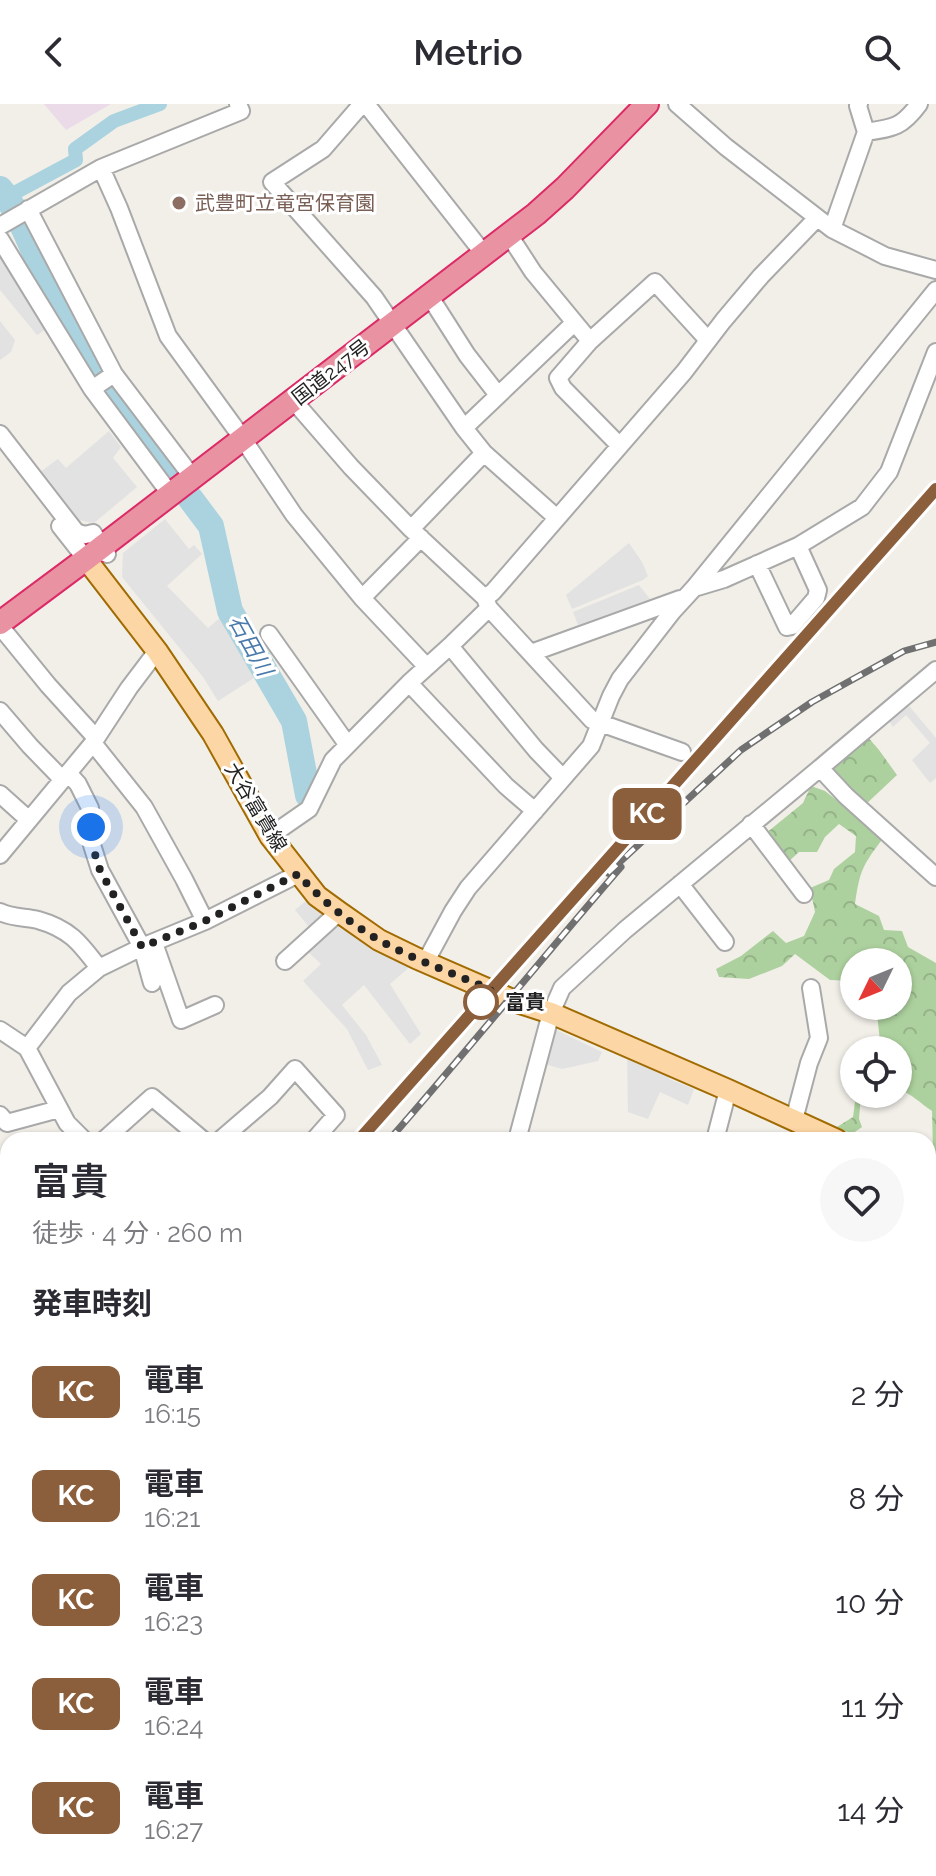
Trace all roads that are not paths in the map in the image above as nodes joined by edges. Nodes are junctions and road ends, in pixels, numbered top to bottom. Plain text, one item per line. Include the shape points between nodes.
1 (238, 104) edge
2 (364, 104) edge
3 (647, 104) edge
4 (661, 104) edge
5 (677, 104) edge
6 (859, 104) edge
7 (919, 104) edge
8 (639, 126) dead end
9 (866, 132) junction
10 (101, 168) junction
11 (28, 209) junction
12 (817, 218) junction
13 (0, 226) edge
14 (832, 229) junction
15 (509, 235) junction
16 (0, 239) edge
17 (484, 254) junction
18 (936, 270) edge
19 (936, 290) edge
20 (430, 297) junction
21 (394, 323) junction
22 (574, 323) junction
23 (708, 340) junction
24 (590, 341) junction
25 (936, 352) edge
26 (114, 374) junction
27 (92, 389) junction
28 (498, 395) junction
29 (293, 400) junction
30 (464, 428) junction
31 (0, 434) edge
32 (243, 439) junction
33 (619, 445) junction
34 (0, 450) edge
35 (484, 453) junction
36 (193, 478) junction
37 (171, 495) junction
38 (557, 518) junction
39 (416, 534) junction
40 (68, 538) junction
41 (798, 546) junction
42 (98, 554) junction
43 (757, 564) junction
44 (689, 592) junction
45 (362, 598) junction
46 (487, 603) junction
47 (0, 624) edge
48 (269, 634) dead end
49 (450, 646) junction
50 (157, 651) junction
51 (531, 653) junction
52 (427, 667) junction
53 (936, 670) edge
54 (409, 683) junction
55 (0, 711) edge
56 (601, 724) junction
57 (95, 740) junction
58 (347, 744) junction
59 (682, 752) dead end
60 (820, 768) junction
61 (65, 776) junction
62 (563, 778) junction
63 (0, 794) edge
64 (535, 811) junction
65 (29, 820) junction
66 (751, 824) junction
67 (270, 836) junction
68 (0, 855) edge
69 (298, 874) junction
70 (936, 877) edge
71 (680, 884) junction
72 (804, 894) dead end
73 (0, 912) edge
74 (339, 912) junction
75 (205, 921) junction
76 (725, 942) dead end
77 (148, 945) junction
78 (285, 961) dead end
79 (426, 961) junction
80 (99, 968) junction
81 (152, 983) dead end
82 (811, 988) dead end
83 (215, 1005) dead end
84 (551, 1013) junction
85 (0, 1030) edge
86 (27, 1048) junction
87 (728, 1090) junction
88 (59, 1109) junction
89 (0, 1115) edge
90 (794, 1120) junction
91 (76, 1132) edge
92 (113, 1132) edge
93 (194, 1132) edge
94 (229, 1132) edge
95 (321, 1132) edge
96 (519, 1132) edge
97 (717, 1132) edge
98 (820, 1132) edge

1 - 10 street via 241,111
2 - 17 street
2 - 21 street via 323,149 272,182
3 - 15 highway, 国道247号 via 565,188
4 - 8 street
5 - 12 street
6 - 9 street
7 - 9 street via 908,120
9 - 14 street
10 - 11 street
10 - 32 street via 168,336
11 - 13 street
11 - 26 street
12 - 14 street
12 - 23 street
14 - 18 street via 885,256
15 - 17 highway, 国道247号
15 - 22 street
16 - 27 street
17 - 20 highway, 国道247号
19 - 44 street
20 - 21 highway, 国道247号
20 - 28 street
21 - 29 highway, 国道247号
21 - 30 street
22 - 24 street
22 - 28 street
23 - 24 street via 655,282
23 - 33 street
24 - 33 street via 558,378
25 - 41 street via 889,472 862,507
26 - 27 street
26 - 36 street
27 - 37 street
28 - 30 street
29 - 32 highway, 国道247号
29 - 39 street
30 - 35 street
31 - 40 street
32 - 36 highway, 国道247号
32 - 45 street via 294,515
33 - 38 street
34 - 40 street
35 - 38 street
35 - 39 street
36 - 37 highway, 国道247号
37 - 42 highway, 国道247号
38 - 46 street
39 - 45 street
39 - 46 street
40 - 42 street
41 - 43 street
41 - 43 street via 818,590 792,626 787,627
42 - 47 highway, 国道247号
42 - 50 main road, 大谷富貴線
43 - 44 street
44 - 51 street
44 - 56 street via 620,679
45 - 52 street
46 - 49 street
46 - 51 street
47 - 57 street
48 - 58 street
49 - 52 street
49 - 62 street
50 - 57 street
50 - 67 main road, 大谷富貴線 via 213,734
51 - 56 street
52 - 54 street
53 - 60 street
54 - 58 street
54 - 64 street
55 - 61 street
56 - 59 street
56 - 62 street via 591,746
57 - 61 street
57 - 75 street via 144,807
58 - 67 street via 333,760 309,809
60 - 66 street
60 - 70 street
61 - 65 street
61 - 77 street via 78,784 90,808 100,870
62 - 64 street
63 - 65 street
64 - 79 street via 468,888
65 - 68 street
66 - 71 street
66 - 72 street
67 - 69 main road, 大谷富貴線
69 - 74 main road, 大谷富貴線
69 - 75 street
71 - 76 street
71 - 84 street via 562,988
73 - 80 street via 58,927 79,942
74 - 78 street
74 - 79 main road, 大谷富貴線 via 379,940
75 - 77 street
77 - 80 street
77 - 81 street
77 - 83 street via 181,1020
79 - 84 main road, 大谷富貴線
80 - 86 street via 69,993
82 - 90 street via 819,1038
84 - 87 main road, 大谷富貴線
84 - 96 street
85 - 86 street
86 - 88 street
87 - 90 main road, 大谷富貴線
87 - 97 street
88 - 89 street via 7,1123
88 - 91 street
90 - 98 main road, 大谷富貴線
92 - 93 street via 152,1097
94 - 95 street via 295,1069 336,1115

